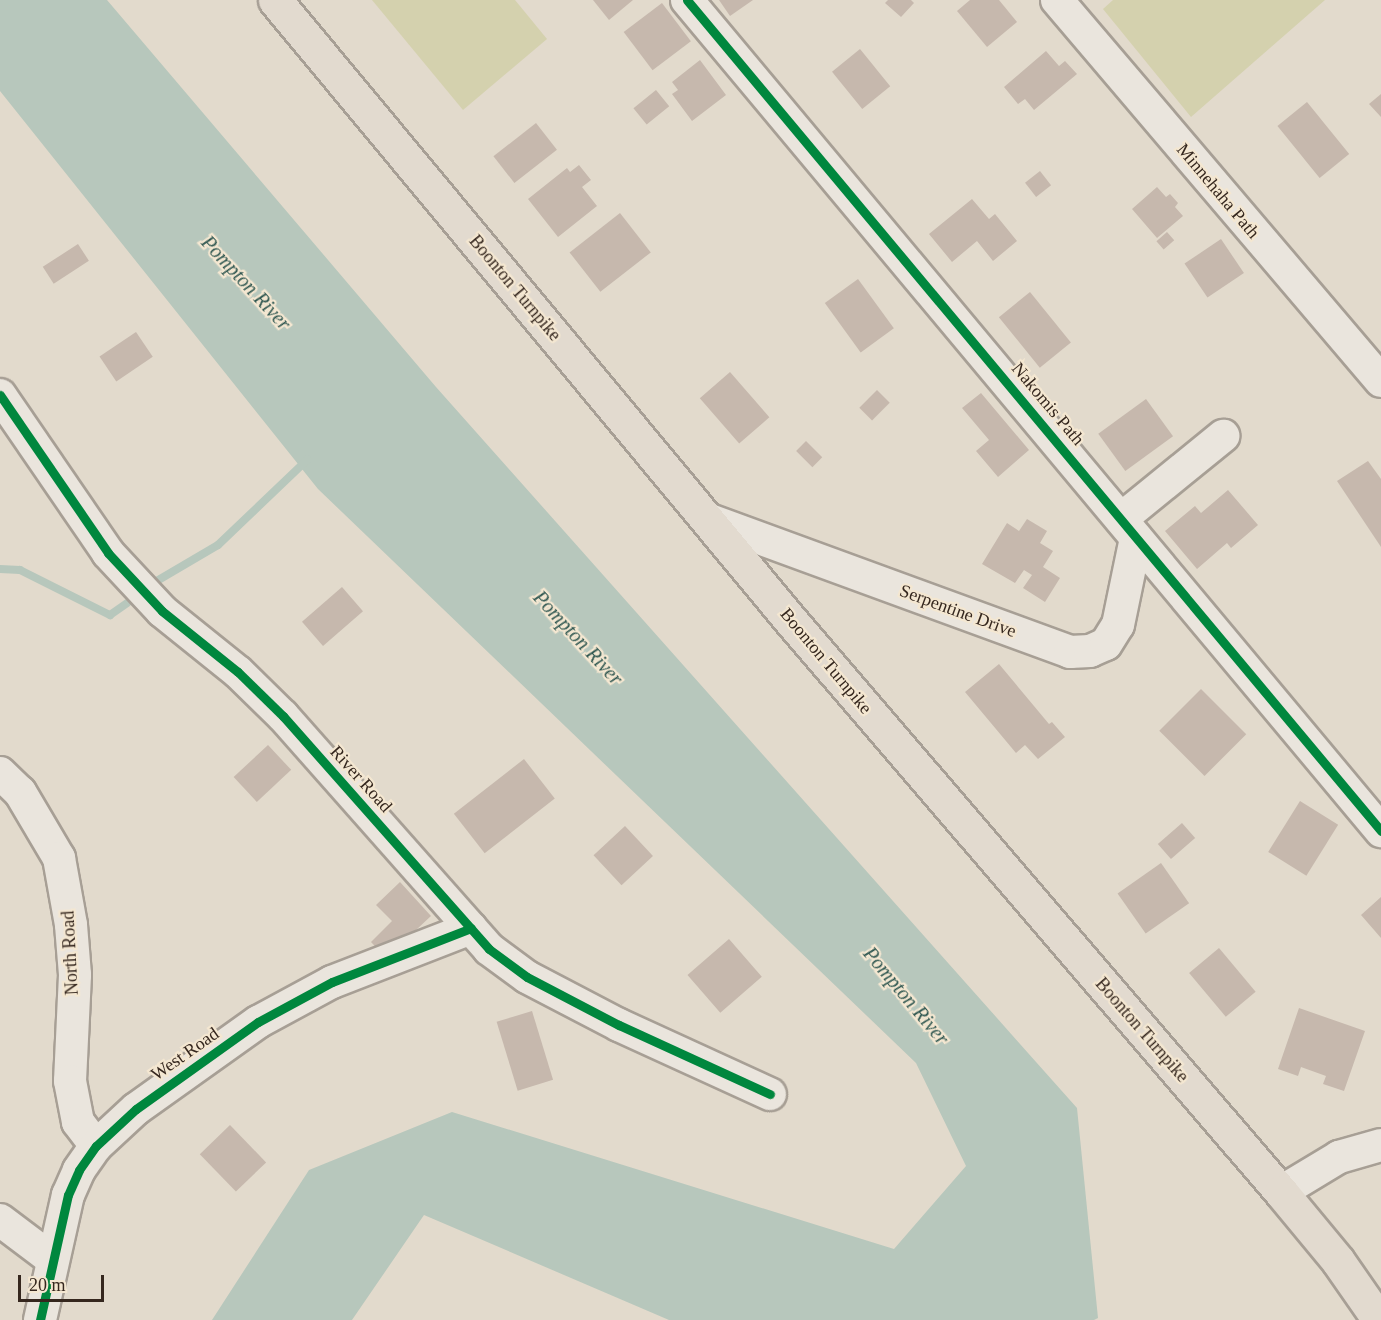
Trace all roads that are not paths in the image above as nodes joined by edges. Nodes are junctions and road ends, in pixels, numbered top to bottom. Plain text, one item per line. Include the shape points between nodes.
1 (275, 0) edge
2 (687, 0) edge
3 (1057, 0) edge
4 (1381, 381) edge
5 (0, 395) edge
6 (1223, 436) dead end
7 (707, 519) junction
8 (1128, 528) junction
9 (0, 773) edge
10 (1381, 831) edge
11 (471, 928) junction
12 (770, 1094) dead end
13 (1381, 1145) edge
14 (96, 1146) junction
15 (1281, 1192) junction
16 (0, 1220) edge
17 (53, 1260) junction
18 (40, 1320) edge
19 (1379, 1320) edge

1 - 7 main road, Boonton Turnpike
2 - 8 street, Nakomis Path
3 - 4 street, Minnehaha Path
5 - 11 street, River Road via 108,553 162,611 238,672 283,716
6 - 8 street
7 - 8 street, Serpentine Drive via 1070,652 1090,651 1106,644 1118,625
7 - 15 main road, Boonton Turnpike
8 - 10 street, Nakomis Path
9 - 14 street, North Road via 20,792 59,858 75,975 70,1081 78,1122
11 - 12 street, River Road via 489,949 527,977 619,1025
11 - 14 street, West Road via 332,982 258,1022 136,1109
13 - 15 street via 1339,1157
14 - 17 street, West Road via 68,1195
15 - 19 main road, Boonton Turnpike via 1338,1261
16 - 17 street
17 - 18 street, West Road

